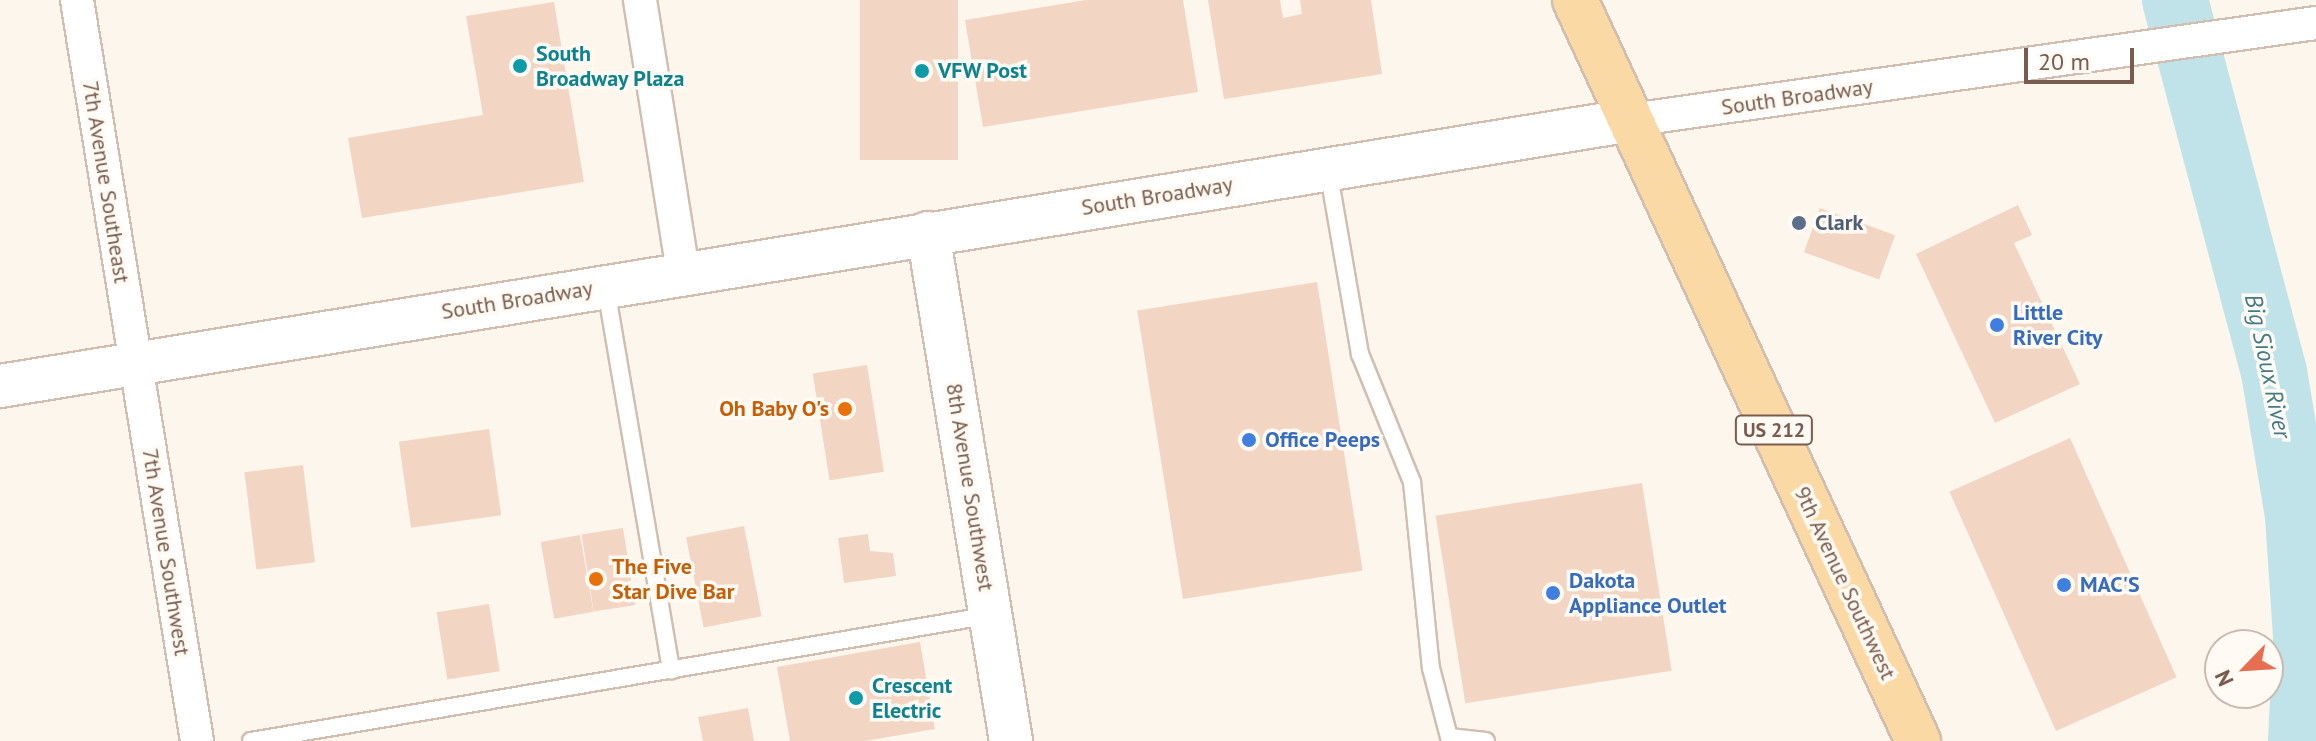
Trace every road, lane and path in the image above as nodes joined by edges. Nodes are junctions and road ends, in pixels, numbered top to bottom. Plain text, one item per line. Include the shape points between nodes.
1 (77, 0) edge
2 (640, 0) edge
3 (1575, 0) edge
4 (2316, 23) edge
5 (1631, 120) junction
6 (1328, 169) junction
7 (928, 233) junction
8 (683, 273) junction
9 (605, 286) junction
10 (135, 364) junction
11 (0, 386) edge
12 (991, 615) junction
13 (671, 670) junction
14 (197, 741) edge
15 (251, 741) edge
16 (1011, 741) edge
17 (1486, 741) edge
18 (1918, 741) edge

1 - 10 street, 7th Avenue Southeast
2 - 8 street
3 - 5 main road, US 212
4 - 5 street, South Broadway
5 - 6 street, South Broadway
5 - 18 main road, 9th Avenue Southwest / US 212
6 - 7 street, South Broadway
6 - 17 lane via 1360,354 1412,482 1431,668 1449,737
7 - 8 street, South Broadway
7 - 12 street, 8th Avenue Southwest
8 - 9 street, South Broadway
9 - 10 street, South Broadway
9 - 13 lane
10 - 11 street, South Broadway
10 - 14 street, 7th Avenue Southwest
12 - 13 lane
12 - 16 street, 8th Avenue Southwest
13 - 15 lane

